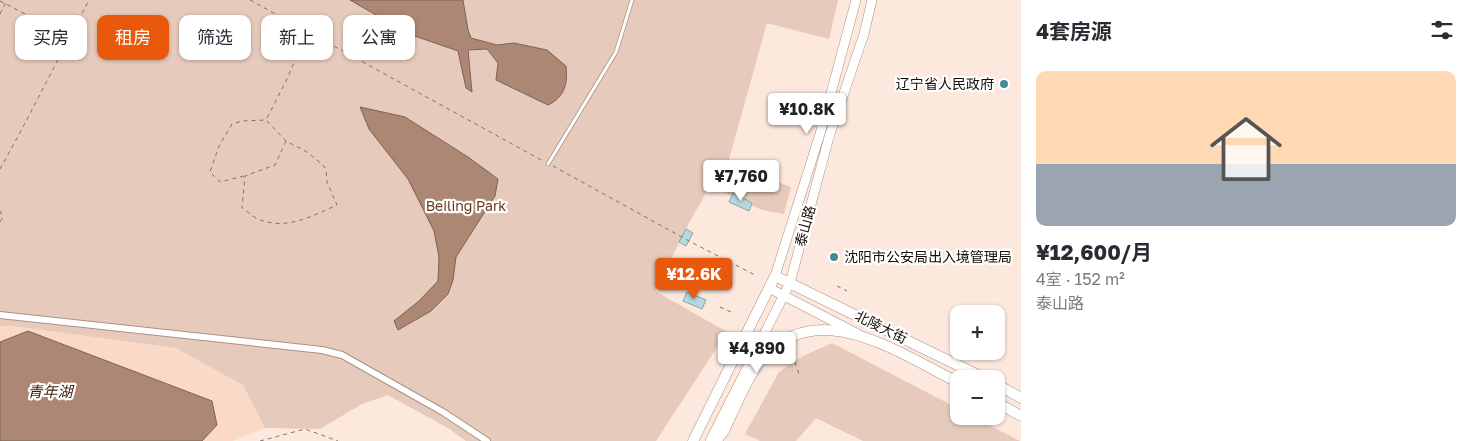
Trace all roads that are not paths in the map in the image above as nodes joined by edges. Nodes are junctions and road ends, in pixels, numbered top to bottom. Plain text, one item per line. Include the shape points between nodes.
1 (632, 0) edge
2 (856, 0) edge
3 (872, 0) edge
4 (548, 164) road end
5 (775, 276) junction
6 (790, 283) junction
7 (769, 288) junction
8 (784, 296) junction
9 (0, 315) edge
10 (858, 334) junction
11 (968, 370) edge
12 (950, 378) edge
13 (1005, 389) edge
14 (1021, 398) edge
15 (1005, 407) edge
16 (1021, 416) edge
17 (487, 441) edge
18 (693, 441) edge
19 (710, 441) edge
20 (716, 441) edge

1 - 4 lane via 616,52
2 - 5 main road, 泰山路 via 820,134
3 - 6 main road, 泰山路 via 864,34 829,137
5 - 6 main road, 北陵大街
5 - 7 main road, 泰山路
6 - 8 main road, 泰山路
6 - 11 main road, 北陵大街
7 - 8 main road, 北陵大街
7 - 18 main road, 泰山路
8 - 10 main road, 北陵大街
8 - 19 main road, 泰山路
9 - 17 street via 322,350 342,355
10 - 12 main road, 北陵大街
10 - 20 main road via 835,329 816,330 800,334 776,347 758,364
13 - 14 main road
15 - 16 main road

